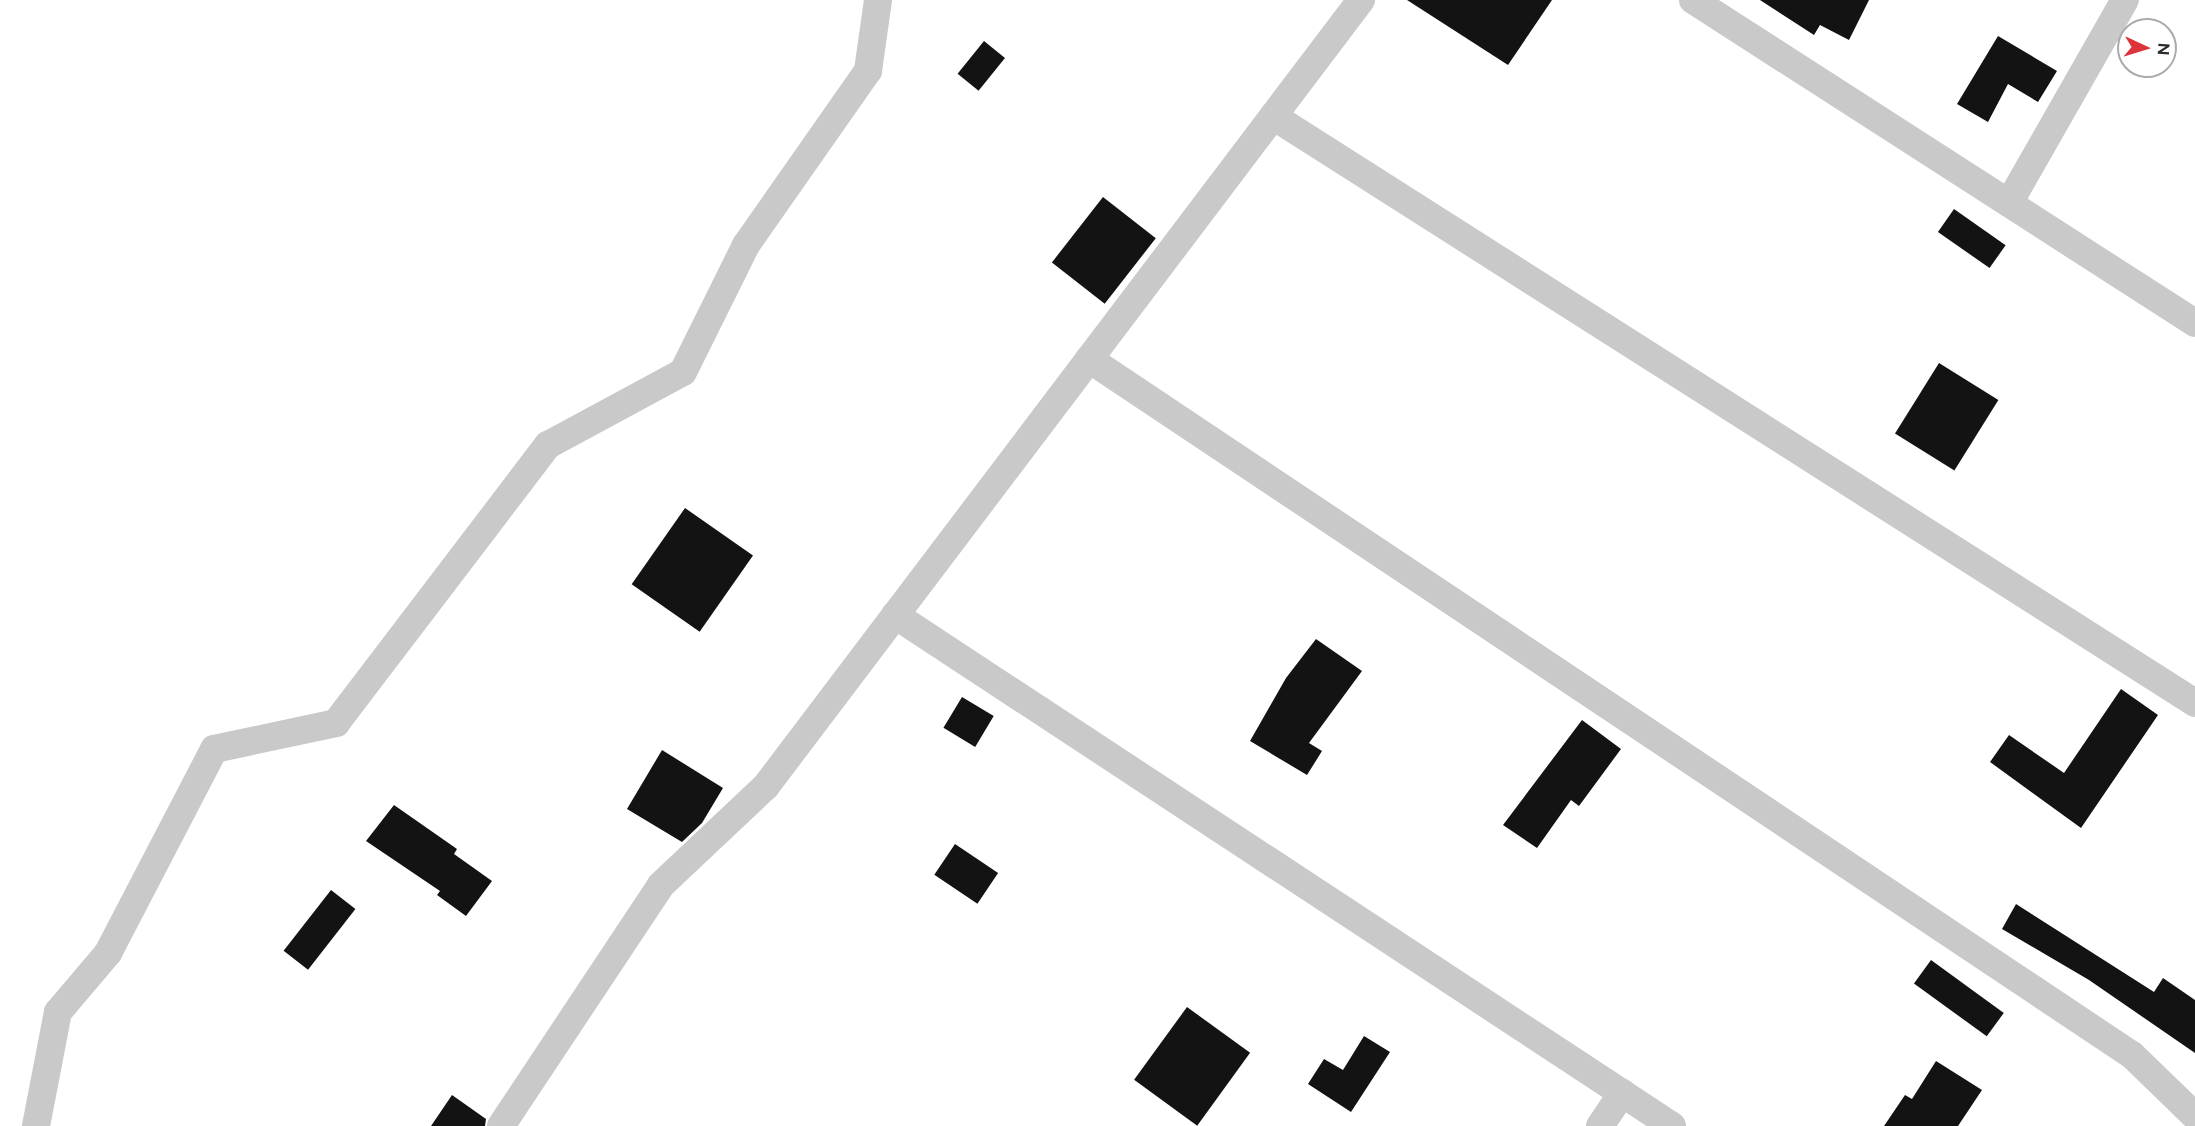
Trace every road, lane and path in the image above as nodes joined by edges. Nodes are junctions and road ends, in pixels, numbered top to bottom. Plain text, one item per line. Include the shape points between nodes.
1 (878, 0) edge
2 (1361, 0) edge
3 (1693, 0) edge
4 (2125, 0) edge
5 (1273, 116) junction
6 (2009, 203) junction
7 (2195, 323) edge
8 (1089, 359) junction
9 (895, 615) junction
10 (2195, 703) edge
11 (1622, 1093) junction
12 (2195, 1116) edge
13 (36, 1126) edge
14 (501, 1126) edge
15 (1600, 1126) edge
16 (1672, 1126) edge

1 - 13 street via 868,71 746,245 683,372 548,445 336,723 214,749 108,953 58,1012
2 - 5 street
3 - 6 street
4 - 6 street
5 - 8 street
5 - 10 street
6 - 7 street
8 - 9 street
8 - 12 street via 2132,1054
9 - 11 street
9 - 14 street via 766,786 661,885
11 - 15 street
11 - 16 street

